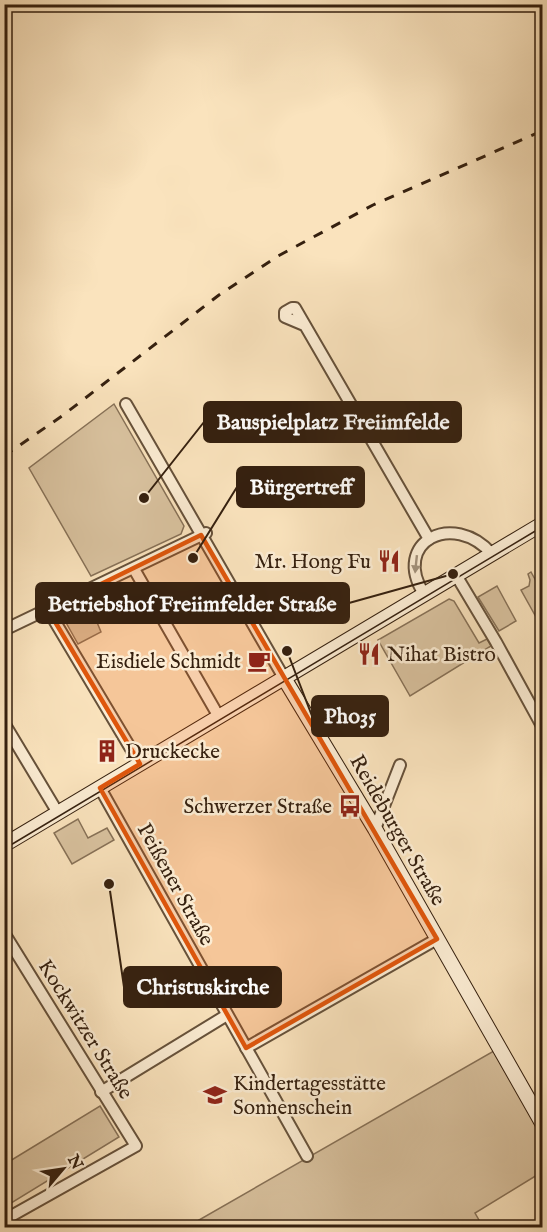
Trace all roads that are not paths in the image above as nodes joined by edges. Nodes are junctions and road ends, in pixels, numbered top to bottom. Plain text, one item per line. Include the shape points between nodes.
1 (304, 325) dead end
2 (126, 404) dead end
3 (543, 524) edge
4 (204, 534) junction
5 (429, 539) junction
6 (492, 554) junction
7 (134, 569) junction
8 (456, 576) junction
9 (424, 594) junction
10 (48, 610) junction
11 (4, 630) edge
12 (284, 678) junction
13 (219, 717) junction
14 (4, 723) edge
15 (543, 726) edge
16 (140, 764) junction
17 (400, 765) dead end
18 (100, 788) junction
19 (58, 813) junction
20 (375, 829) junction
21 (4, 845) edge
22 (4, 933) edge
23 (437, 939) junction
24 (227, 1015) junction
25 (246, 1048) junction
26 (101, 1092) junction
27 (543, 1122) edge
28 (307, 1156) dead end
29 (4, 1220) edge

1 - 5 street
2 - 4 street, Reideburger Straße
3 - 6 street
4 - 7 street
4 - 12 street, Reideburger Straße
5 - 6 street via 462,533
5 -> 9 street via 415,561 415,577
6 - 8 street
7 - 10 street
7 - 13 street
8 - 9 street
8 - 15 street
9 - 12 street
10 - 11 street
10 - 16 street
12 - 13 street
12 - 20 street, Reideburger Straße
13 - 16 street
14 - 19 street
16 - 18 street
17 - 20 street
18 - 19 street
18 - 24 street, Peißener Straße
19 - 21 street
20 - 23 street, Reideburger Straße
22 - 26 street, Kockwitzer Straße
23 - 25 street
23 - 27 street, Reideburger Straße
24 - 25 street, Peißener Straße
24 - 26 street
25 - 28 street, Peißener Straße
26 - 29 street, Kockwitzer Straße via 135,1146

